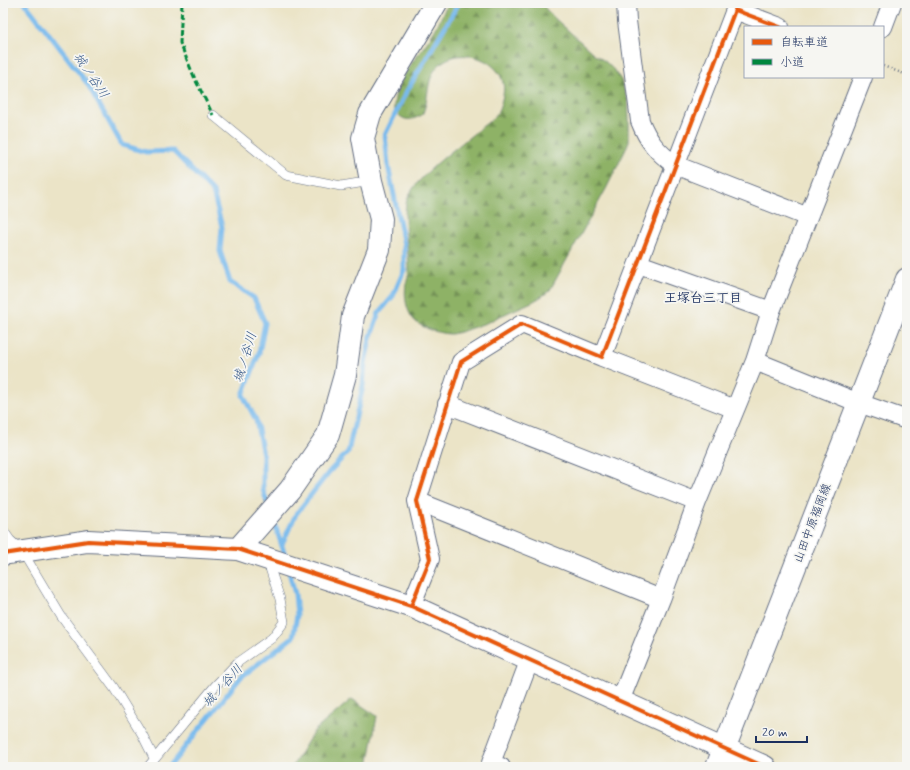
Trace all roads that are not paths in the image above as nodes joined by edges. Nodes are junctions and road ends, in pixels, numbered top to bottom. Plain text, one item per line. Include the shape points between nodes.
1 (436, 3) edge
2 (626, 3) edge
3 (892, 3) edge
4 (727, 6) edge
5 (777, 26) edge
6 (883, 26) edge
7 (863, 78) edge
8 (213, 115) dead end
9 (675, 165) junction
10 (371, 181) junction
11 (808, 217) junction
12 (638, 264) junction
13 (907, 279) edge
14 (770, 311) junction
15 (602, 357) junction
16 (755, 361) junction
17 (447, 404) junction
18 (858, 404) junction
19 (735, 409) junction
20 (907, 420) edge
21 (417, 501) junction
22 (697, 502) junction
23 (3, 530) edge
24 (238, 549) junction
25 (12, 552) edge
26 (267, 557) junction
27 (661, 599) junction
28 (411, 606) junction
29 (530, 659) junction
30 (620, 701) junction
31 (154, 758) junction
32 (721, 758) edge
33 (494, 766) edge
34 (148, 767) edge
35 (765, 767) edge

1 - 10 street via 370,114 363,138
2 - 9 street via 640,120 644,133 660,154
3 - 6 street
4 - 5 street
4 - 9 street
7 - 11 street
8 - 10 lane via 286,175 341,186
9 - 11 street
9 - 12 street
10 - 24 street via 381,218 379,250 353,316 345,375 328,435 290,490
11 - 14 street
12 - 14 street
12 - 15 street
13 - 18 street, 山田中原福岡線
14 - 16 street
15 - 17 street via 522,324 461,362
15 - 19 street
16 - 18 street
16 - 19 street
17 - 21 street
17 - 22 street
18 - 20 street
18 - 32 street, 山田中原福岡線
19 - 22 street
21 - 27 street
21 - 28 street via 430,559
22 - 27 street
23 - 25 lane via 10,540
24 - 25 street via 88,541
24 - 26 street
25 - 31 lane via 114,688
26 - 28 street
26 - 31 lane via 284,622 272,638 238,662
27 - 30 street
28 - 29 street
29 - 30 street
29 - 33 street
30 - 32 street
31 - 34 lane
32 - 35 street

